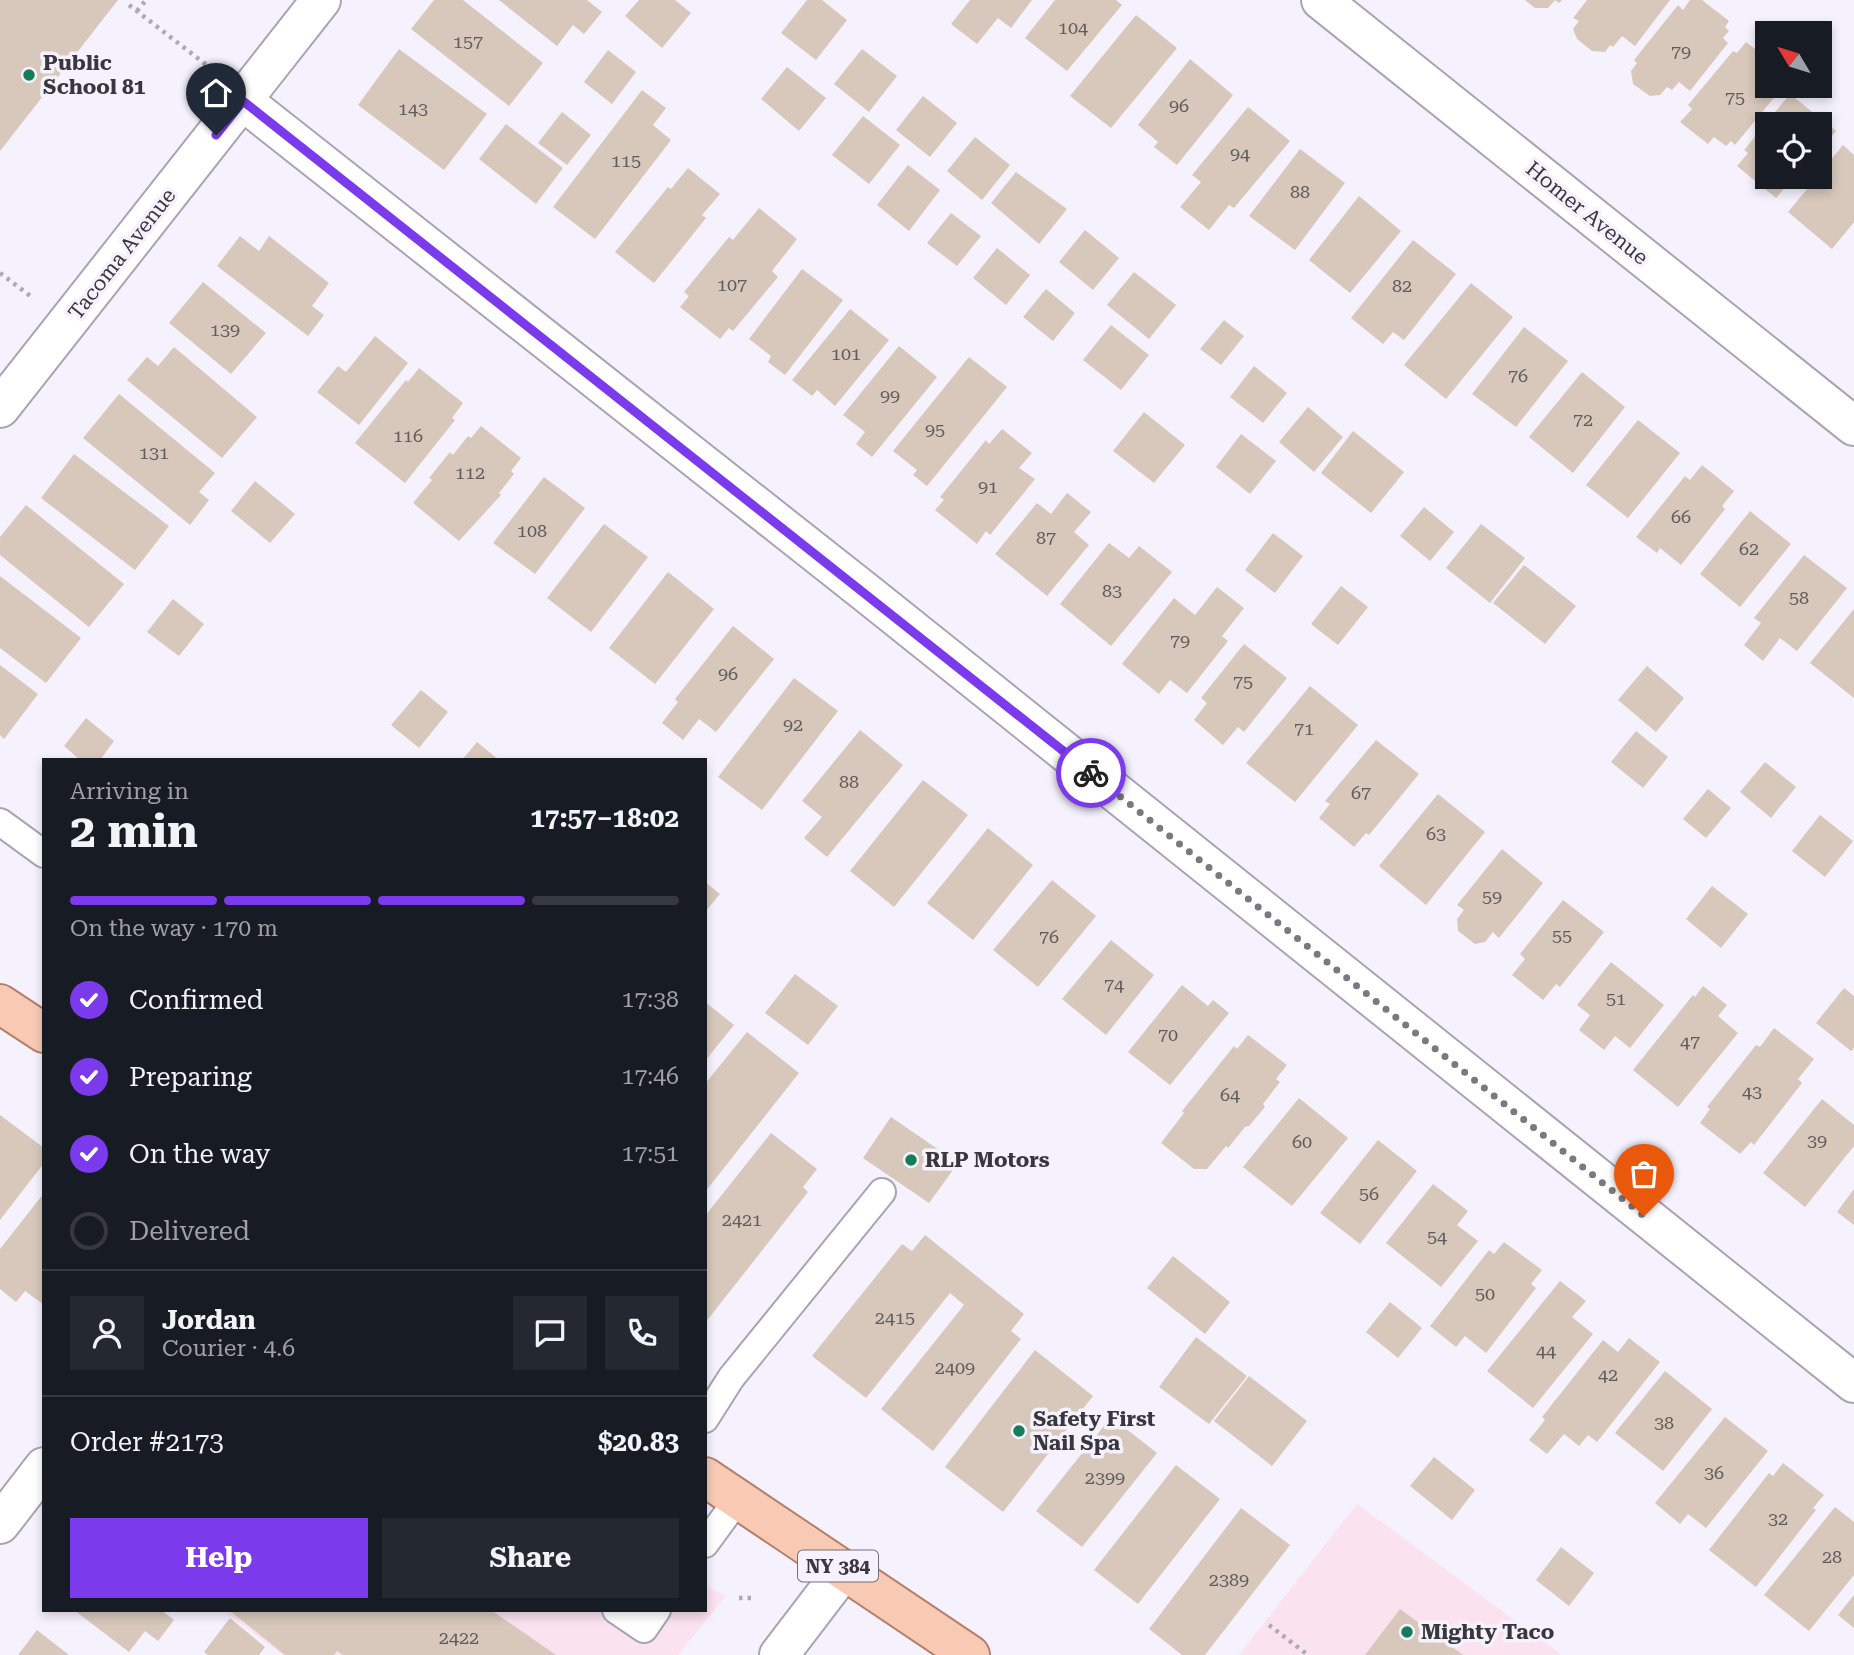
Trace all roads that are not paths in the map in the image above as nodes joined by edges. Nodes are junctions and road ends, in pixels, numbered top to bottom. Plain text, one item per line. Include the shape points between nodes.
1 (321, 0) edge
2 (1321, 0) edge
3 (243, 101) junction
4 (0, 408) edge
5 (1854, 426) edge
6 (0, 822) edge
7 (42, 853) edge
8 (0, 1004) edge
9 (42, 1032) edge
10 (882, 1192) dead end
11 (1854, 1383) edge
12 (707, 1416) edge
13 (42, 1470) edge
14 (707, 1478) edge
15 (738, 1499) junction
16 (0, 1524) edge
17 (707, 1541) edge
18 (844, 1570) junction
19 (619, 1612) edge
20 (656, 1612) edge
21 (779, 1655) edge
22 (970, 1655) edge

1 - 3 street, Tacoma Avenue
2 - 5 street, Homer Avenue
3 - 4 street, Tacoma Avenue
3 - 11 street
6 - 7 lane
8 - 9 main road
10 - 12 lane via 731,1378
13 - 16 street
14 - 15 main road, NY 384
15 - 17 lane
15 - 18 main road, NY 384
18 - 21 street
18 - 22 main road, NY 384
19 - 20 lane via 644,1629

